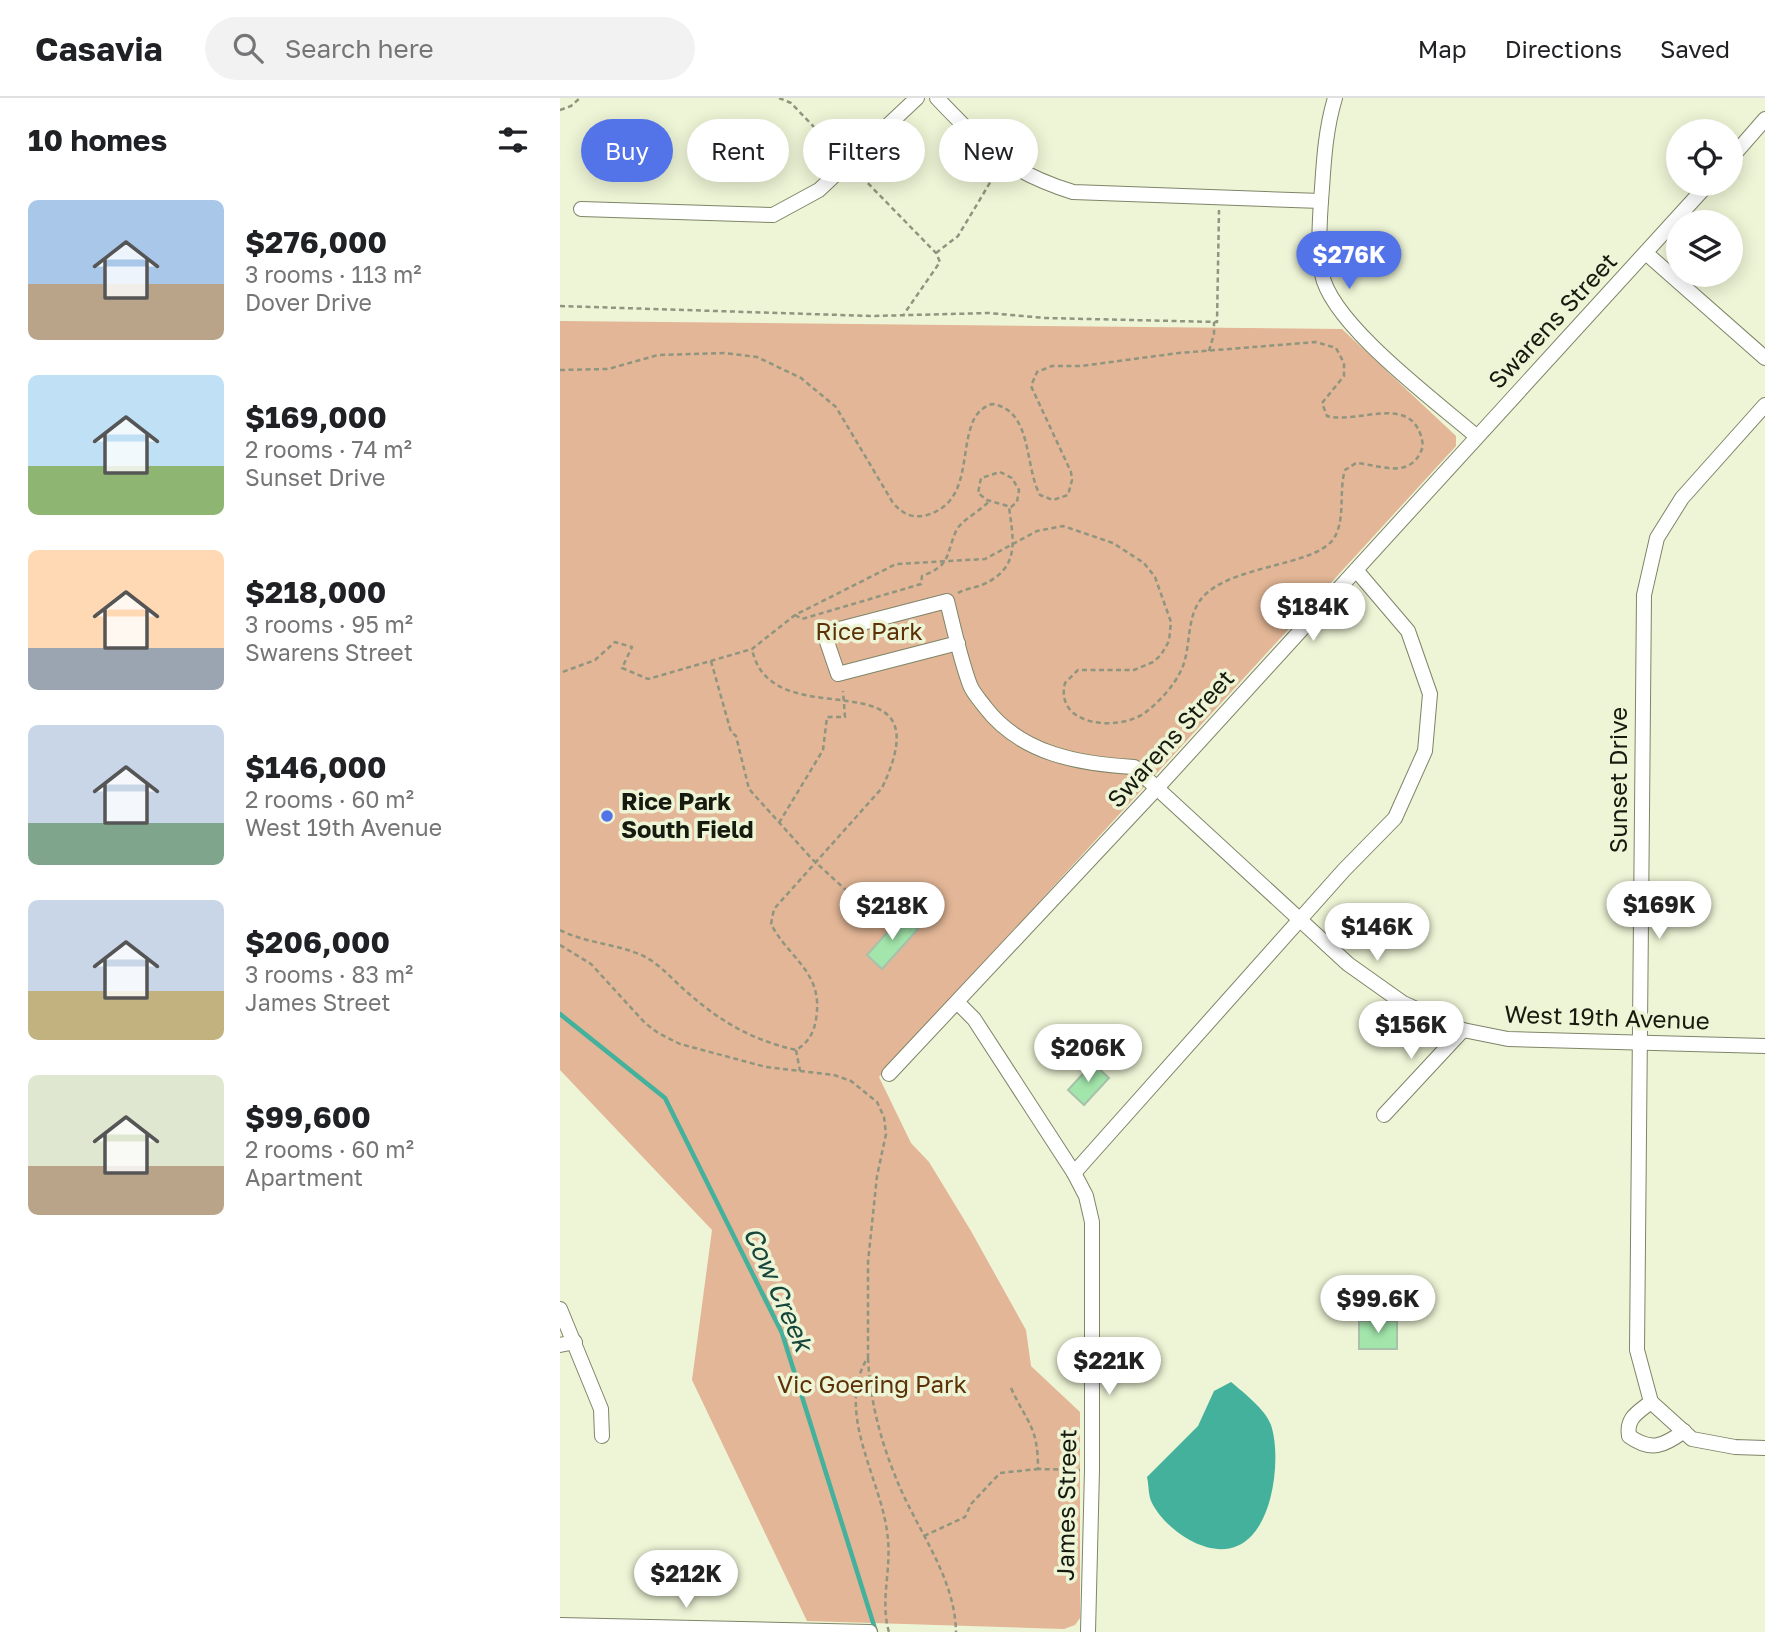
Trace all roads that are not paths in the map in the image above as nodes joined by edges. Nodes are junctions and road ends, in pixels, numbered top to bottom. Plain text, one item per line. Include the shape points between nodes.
1 (917, 98) edge
2 (937, 98) edge
3 (1335, 98) edge
4 (1765, 119) edge
5 (1743, 144) edge
6 (1698, 196) edge
7 (1321, 201) junction
8 (581, 209) dead end
9 (1647, 254) junction
10 (1765, 358) edge
11 (1765, 405) edge
12 (1476, 436) junction
13 (1356, 570) junction
14 (958, 643) junction
15 (1157, 788) junction
16 (1300, 919) junction
17 (959, 1004) junction
18 (1463, 1030) junction
19 (1642, 1045) junction
20 (1765, 1046) edge
21 (889, 1074) dead end
22 (1384, 1115) dead end
23 (1074, 1173) junction
24 (560, 1309) edge
25 (567, 1343) edge
26 (1651, 1402) junction
27 (1684, 1431) junction
28 (603, 1436) dead end
29 (1765, 1448) edge
30 (560, 1625) edge
31 (812, 1630) edge
32 (870, 1632) edge
33 (1087, 1632) edge

1 - 8 street via 819,190 773,215
2 - 7 street via 1002,162 1073,192
3 - 7 street via 1328,121
4 - 5 street
6 - 9 street, Swarens Street
7 - 12 street via 1322,275 1341,312 1386,359
9 - 10 street
9 - 12 street, Swarens Street
11 - 19 street, Sunset Drive via 1682,498 1657,538 1644,594
12 - 13 street, Swarens Street
13 - 15 street, Swarens Street
13 - 16 street via 1408,631 1430,694 1425,751 1395,818
14 - 14 street, West 19th Avenue via 947,601 824,633 838,674
14 - 15 street, West 19th Avenue via 971,687 999,725 1038,750 1093,765 1135,767
15 - 16 street, West 19th Avenue
15 - 17 street, Swarens Street
16 - 18 street, West 19th Avenue via 1349,964 1403,1003
16 - 23 street
17 - 21 street, Swarens Street
17 - 23 street, James Street via 974,1019
18 - 19 street, West 19th Avenue via 1508,1039
18 - 22 street
19 - 20 street, West 19th Avenue
19 - 26 street, Sunset Drive via 1637,1350
23 - 33 street, James Street via 1092,1222
24 - 25 street
25 - 28 street via 601,1409
26 - 27 street
26 - 27 street via 1632,1417 1627,1425 1629,1436 1648,1447 1665,1446
27 - 29 street via 1692,1439
30 - 31 street
31 - 32 street

